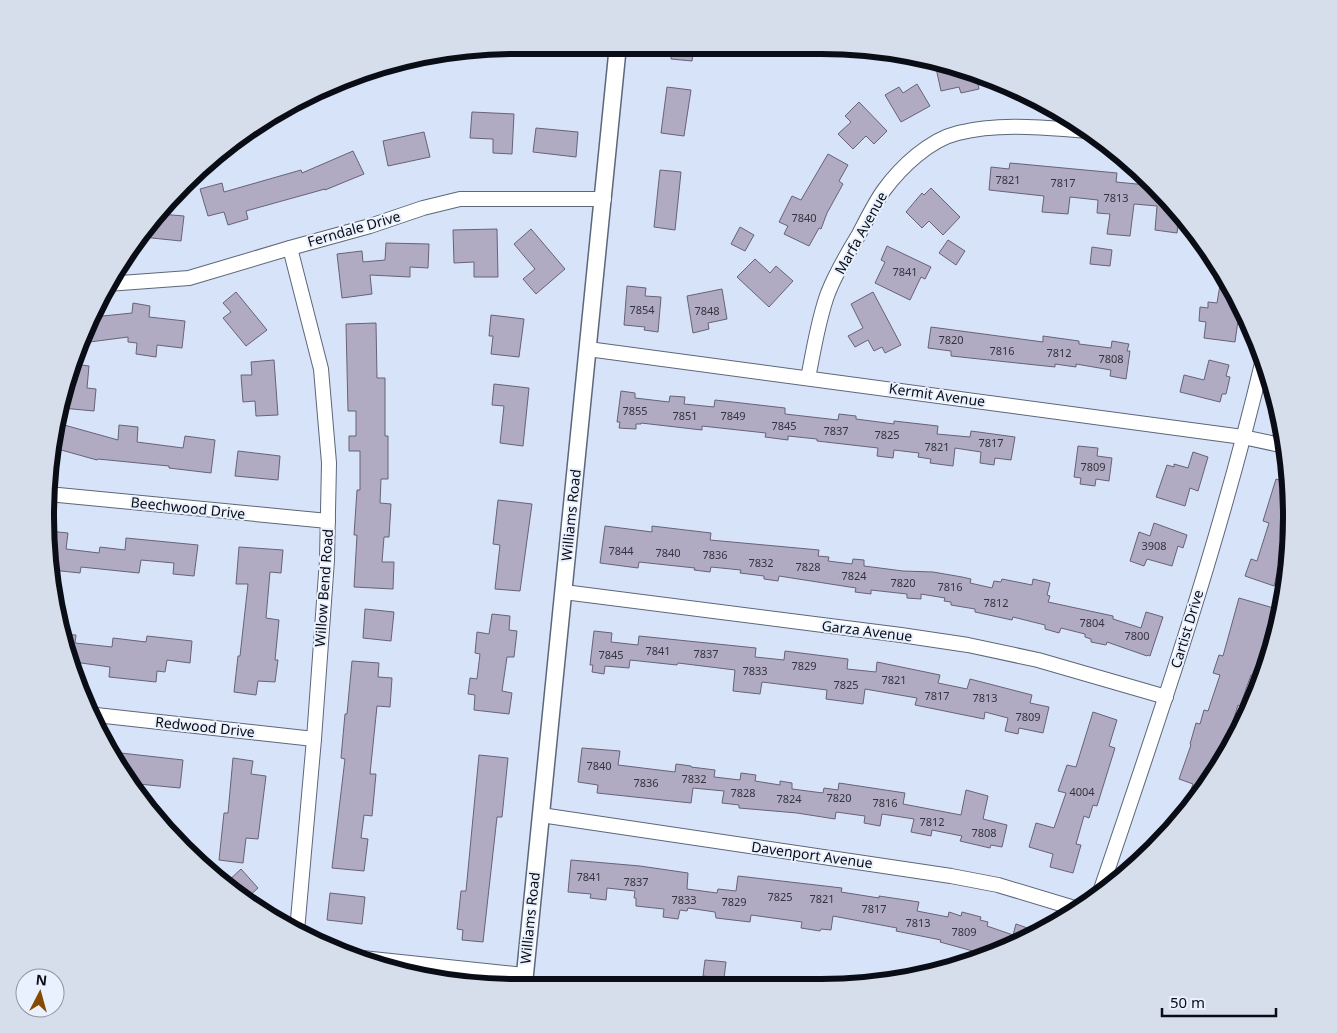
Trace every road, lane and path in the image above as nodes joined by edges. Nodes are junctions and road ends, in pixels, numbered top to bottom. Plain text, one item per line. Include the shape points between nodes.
1 (617, 54) edge
2 (1074, 130) edge
3 (604, 199) junction
4 (290, 248) junction
5 (117, 283) edge
6 (588, 349) junction
7 (1260, 372) edge
8 (808, 378) junction
9 (1243, 438) junction
10 (1277, 444) edge
11 (55, 495) edge
12 (328, 521) junction
13 (564, 592) junction
14 (1166, 697) junction
15 (98, 715) edge
16 (314, 739) junction
17 (541, 815) junction
18 (1102, 884) edge
19 (1069, 907) edge
20 (298, 924) edge
21 (392, 962) edge
22 (517, 979) edge
23 (524, 979) edge

1 - 3 street, Williams Road
2 - 8 street, Marfa Avenue via 1038,127 957,133 934,143 908,163 884,190 842,264 820,317
3 - 4 street, Ferndale Drive via 460,199
3 - 6 street, Williams Road
4 - 5 street, Ferndale Drive via 189,278
4 - 12 street, Willow Bend Road via 321,369 329,463
6 - 8 street, Kermit Avenue
6 - 13 street, Williams Road
7 - 9 street, Cartist Drive
8 - 9 street, Kermit Avenue
9 - 10 street, Kermit Avenue
9 - 14 street, Cartist Drive via 1228,498
11 - 12 street, Beechwood Drive
12 - 16 street, Willow Bend Road
13 - 14 street, Garza Avenue via 968,645 1038,660
13 - 17 street, Williams Road
14 - 18 street, Cartist Drive
15 - 16 street, Redwood Drive
16 - 20 street, Willow Bend Road
17 - 19 street, Davenport Avenue via 951,876 998,885
17 - 23 street, Williams Road
21 - 22 street

